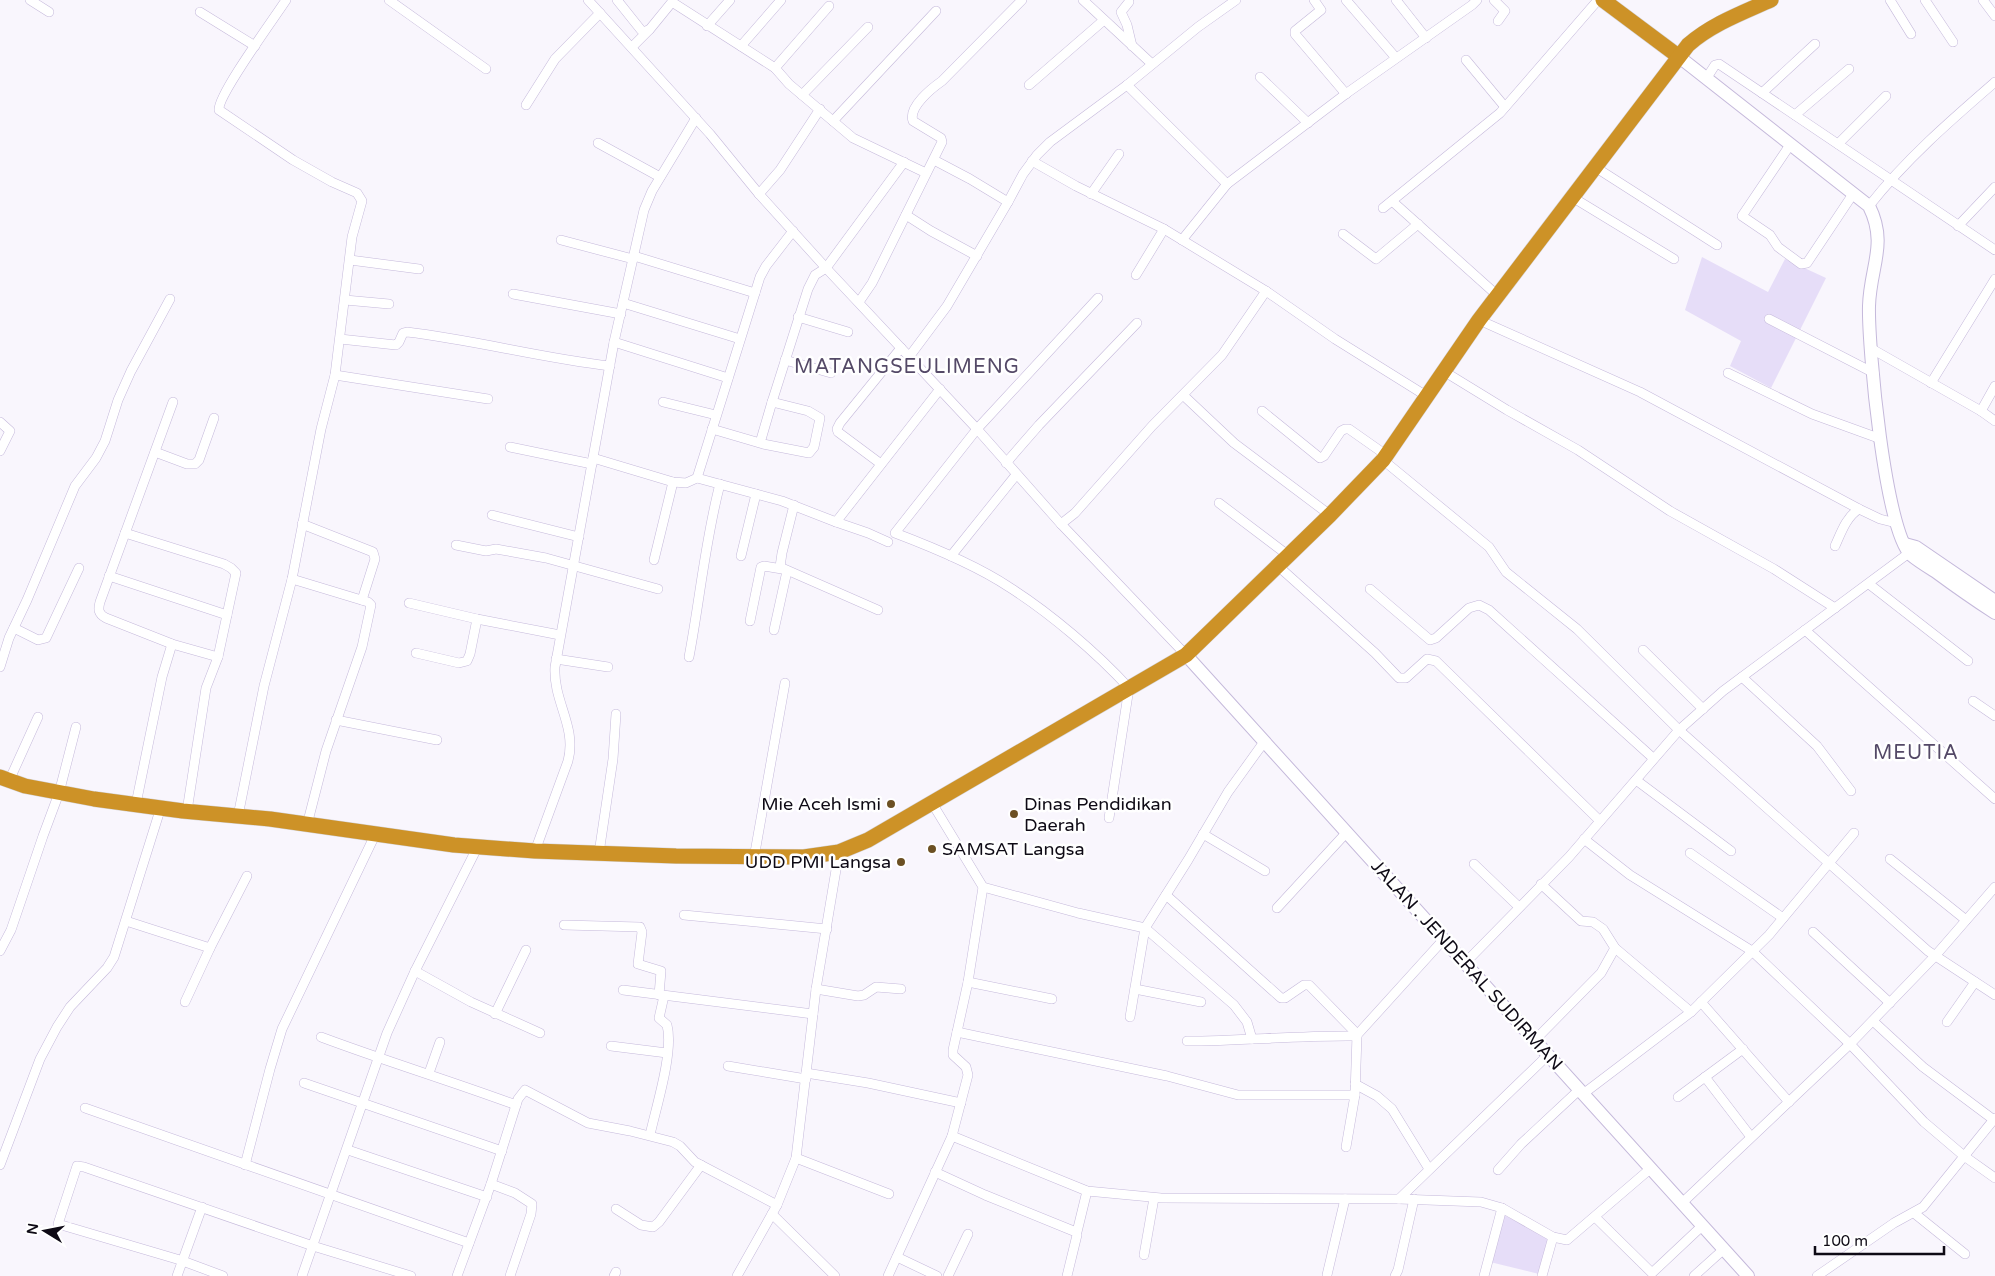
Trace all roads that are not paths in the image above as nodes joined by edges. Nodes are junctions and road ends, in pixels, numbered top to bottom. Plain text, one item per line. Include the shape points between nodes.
1 (30, 0) edge
2 (286, 0) edge
3 (389, 0) edge
4 (588, 0) edge
5 (616, 0) edge
6 (730, 0) edge
7 (781, 0) edge
8 (1022, 0) edge
9 (1083, 0) edge
10 (1236, 0) edge
11 (1314, 0) edge
12 (1346, 0) edge
13 (1396, 0) edge
14 (1477, 0) edge
15 (1494, 0) edge
16 (1598, 0) edge
17 (1603, 0) edge
18 (1771, 0) edge
19 (1890, 0) edge
20 (1925, 0) edge
21 (1983, 0) edge
22 (672, 1) edge
23 (1129, 2) dead end
24 (829, 6) dead end
25 (936, 11) dead end
26 (49, 12) dead end
27 (200, 12) dead end
28 (600, 13) junction
29 (1995, 16) edge
30 (1104, 20) junction
31 (1498, 21) dead end
32 (707, 26) junction
33 (651, 27) junction
34 (868, 27) dead end
35 (1911, 34) dead end
36 (1426, 38) junction
37 (1953, 42) dead end
38 (1814, 44) dead end
39 (255, 46) junction
40 (741, 46) junction
41 (1132, 47) junction
42 (632, 48) junction
43 (1396, 58) junction
44 (1466, 60) dead end
45 (1684, 61) junction
46 (1152, 64) junction
47 (775, 68) junction
48 (486, 69) dead end
49 (1849, 69) dead end
50 (1260, 77) dead end
51 (1703, 77) junction
52 (1995, 82) edge
53 (1029, 85) dead end
54 (1127, 85) junction
55 (1762, 93) junction
56 (1346, 94) junction
57 (802, 95) junction
58 (1886, 96) dead end
59 (526, 105) dead end
60 (1505, 107) junction
61 (820, 109) junction
62 (1795, 116) junction
63 (696, 118) junction
64 (833, 121) junction
65 (1308, 123) junction
66 (598, 143) dead end
67 (1838, 144) junction
68 (1790, 145) junction
69 (1119, 154) dead end
70 (934, 160) junction
71 (1032, 161) junction
72 (904, 162) junction
73 (1595, 167) junction
74 (926, 173) junction
75 (660, 177) junction
76 (1890, 179) junction
77 (1227, 184) junction
78 (1995, 187) edge
79 (759, 194) junction
80 (1091, 194) junction
81 (1853, 194) junction
82 (1572, 197) junction
83 (1392, 201) junction
84 (1008, 202) junction
85 (1869, 206) junction
86 (1383, 208) dead end
87 (906, 215) junction
88 (1418, 224) junction
89 (1958, 226) junction
90 (1164, 229) junction
91 (793, 231) junction
92 (1343, 234) dead end
93 (561, 240) dead end
94 (1182, 240) junction
95 (1717, 245) dead end
96 (1995, 250) edge
97 (977, 256) junction
98 (634, 257) junction
99 (1674, 259) dead end
100 (350, 260) junction
101 (826, 268) junction
102 (419, 269) dead end
103 (1136, 275) dead end
104 (1995, 279) edge
105 (1266, 292) junction
106 (513, 294) dead end
107 (755, 294) junction
108 (1498, 296) junction
109 (1098, 298) dead end
110 (170, 299) dead end
111 (345, 300) junction
112 (859, 302) junction
113 (623, 303) junction
114 (389, 304) dead end
115 (621, 314) junction
116 (798, 317) junction
117 (1769, 319) dead end
118 (1479, 320) junction
119 (1137, 323) dead end
120 (848, 332) dead end
121 (740, 338) junction
122 (340, 339) junction
123 (614, 342) junction
124 (901, 348) junction
125 (1872, 349) junction
126 (911, 354) junction
127 (785, 360) junction
128 (610, 366) junction
129 (1445, 372) junction
130 (831, 373) dead end
131 (1728, 373) dead end
132 (1874, 373) junction
133 (335, 375) junction
134 (728, 378) junction
135 (1931, 383) junction
136 (1995, 386) edge
137 (940, 389) junction
138 (1183, 395) junction
139 (1428, 397) junction
140 (488, 399) dead end
141 (173, 402) dead end
142 (663, 402) dead end
143 (772, 402) junction
144 (1262, 411) dead end
145 (1981, 411) junction
146 (716, 415) junction
147 (214, 418) dead end
148 (1995, 421) edge
149 (0, 422) edge
150 (978, 428) junction
151 (712, 429) junction
152 (1881, 438) junction
153 (760, 443) junction
154 (510, 447) dead end
155 (0, 451) edge
156 (155, 452) junction
157 (1385, 458) junction
158 (592, 461) junction
159 (1007, 461) junction
160 (881, 464) junction
161 (1016, 475) junction
162 (697, 478) junction
163 (673, 482) junction
164 (720, 484) junction
165 (756, 494) junction
166 (1219, 504) dead end
167 (794, 505) junction
168 (1858, 509) junction
169 (1330, 515) junction
170 (492, 516) dead end
171 (836, 522) junction
172 (1063, 523) junction
173 (1896, 523) junction
174 (302, 524) junction
175 (125, 533) junction
176 (579, 537) junction
177 (888, 542) dead end
178 (456, 545) dead end
179 (1835, 546) dead end
180 (1910, 548) junction
181 (741, 556) dead end
182 (951, 556) junction
183 (654, 560) dead end
184 (1283, 561) junction
185 (572, 567) junction
186 (79, 568) dead end
187 (785, 570) junction
188 (109, 576) junction
189 (292, 579) junction
190 (1869, 584) junction
191 (658, 589) dead end
192 (1370, 589) dead end
193 (362, 600) junction
194 (1995, 601) edge
195 (409, 603) dead end
196 (1835, 608) junction
197 (878, 610) dead end
198 (1995, 613) edge
199 (227, 615) junction
200 (477, 619) junction
201 (750, 621) dead end
202 (14, 628) junction
203 (774, 630) dead end
204 (1805, 630) junction
205 (560, 635) junction
206 (172, 644) junction
207 (1643, 650) dead end
208 (416, 653) dead end
209 (1186, 655) junction
210 (218, 657) junction
211 (690, 657) dead end
212 (556, 659) junction
213 (1968, 661) dead end
214 (0, 667) edge
215 (608, 667) dead end
216 (1742, 677) junction
217 (785, 683) dead end
218 (1129, 688) junction
219 (1973, 701) dead end
220 (1703, 709) junction
221 (616, 714) dead end
222 (1994, 714) edge
223 (38, 717) dead end
224 (336, 720) junction
225 (76, 727) dead end
226 (1679, 730) junction
227 (437, 740) dead end
228 (1264, 742) junction
229 (1653, 758) junction
230 (4, 779) edge
231 (1636, 780) junction
232 (1851, 791) dead end
233 (59, 793) junction
234 (1995, 800) edge
235 (932, 803) junction
236 (136, 804) junction
237 (161, 807) junction
238 (187, 811) junction
239 (238, 816) junction
240 (1109, 818) dead end
241 (1600, 821) junction
242 (307, 825) junction
243 (1347, 832) junction
244 (1854, 833) dead end
245 (375, 834) junction
246 (1203, 834) junction
247 (1584, 839) junction
248 (478, 846) junction
249 (534, 851) junction
250 (1731, 851) dead end
251 (839, 852) junction
252 (599, 853) junction
253 (1690, 853) dead end
254 (754, 858) junction
255 (1890, 859) dead end
256 (1474, 864) dead end
257 (1829, 864) junction
258 (1265, 871) dead end
259 (247, 876) dead end
260 (1542, 884) junction
261 (983, 887) junction
262 (1995, 887) edge
263 (1166, 894) junction
264 (1520, 907) junction
265 (1277, 908) dead end
266 (684, 915) dead end
267 (1783, 918) junction
268 (126, 920) junction
269 (1966, 920) junction
270 (564, 925) dead end
271 (1145, 928) junction
272 (827, 929) junction
273 (1813, 932) dead end
274 (1444, 939) junction
275 (210, 948) junction
276 (1616, 948) junction
277 (526, 950) dead end
278 (0, 951) edge
279 (1752, 951) junction
280 (1935, 956) junction
281 (1465, 963) junction
282 (415, 971) junction
283 (968, 982) junction
284 (1975, 982) junction
285 (816, 989) junction
286 (1135, 989) junction
287 (624, 990) dead end
288 (901, 990) dead end
289 (1995, 995) edge
290 (662, 996) junction
291 (1052, 999) dead end
292 (185, 1002) dead end
293 (1201, 1002) dead end
294 (1701, 1002) junction
295 (1890, 1002) junction
296 (1691, 1012) junction
297 (495, 1014) junction
298 (813, 1014) junction
299 (1130, 1017) dead end
300 (1873, 1021) junction
301 (1946, 1022) dead end
302 (540, 1032) dead end
303 (957, 1032) junction
304 (1357, 1035) junction
305 (320, 1037) dead end
306 (1252, 1039) junction
307 (1535, 1040) junction
308 (1187, 1041) dead end
309 (440, 1042) dead end
310 (1850, 1044) junction
311 (611, 1046) dead end
312 (1743, 1050) junction
313 (667, 1052) junction
314 (1548, 1055) junction
315 (378, 1058) junction
316 (728, 1066) dead end
317 (429, 1074) junction
318 (806, 1076) junction
319 (1705, 1077) junction
320 (304, 1084) dead end
321 (1355, 1084) junction
322 (1581, 1092) junction
323 (1355, 1095) junction
324 (1678, 1096) dead end
325 (1789, 1102) junction
326 (961, 1103) junction
327 (362, 1104) junction
328 (516, 1105) junction
329 (85, 1108) dead end
330 (1994, 1119) edge
331 (650, 1136) junction
332 (952, 1136) junction
333 (1751, 1137) junction
334 (1346, 1147) dead end
335 (348, 1150) junction
336 (502, 1151) junction
337 (1964, 1156) junction
338 (796, 1158) junction
339 (0, 1165) edge
340 (245, 1165) junction
341 (701, 1165) junction
342 (1429, 1169) junction
343 (1650, 1169) junction
344 (1498, 1170) dead end
345 (935, 1172) junction
346 (1995, 1178) edge
347 (491, 1184) junction
348 (1087, 1191) junction
349 (890, 1194) dead end
350 (331, 1195) junction
351 (487, 1197) junction
352 (1154, 1198) junction
353 (1345, 1198) junction
354 (1398, 1198) junction
355 (1414, 1199) junction
356 (1682, 1203) junction
357 (202, 1207) junction
358 (1502, 1208) junction
359 (616, 1209) dead end
360 (774, 1209) junction
361 (1914, 1213) junction
362 (1595, 1217) junction
363 (1702, 1226) junction
364 (1077, 1232) junction
365 (968, 1234) dead end
366 (1553, 1237) junction
367 (469, 1243) junction
368 (313, 1246) junction
369 (1724, 1249) junction
370 (1965, 1254) dead end
371 (1144, 1255) dead end
372 (897, 1257) junction
373 (183, 1262) junction
374 (1327, 1275) edge
375 (177, 1276) edge
376 (223, 1276) edge
377 (302, 1276) edge
378 (411, 1276) edge
379 (457, 1276) edge
380 (510, 1276) edge
381 (737, 1276) edge
382 (835, 1276) edge
383 (888, 1276) edge
384 (937, 1276) edge
385 (948, 1276) edge
386 (1067, 1276) edge
387 (1395, 1276) edge
388 (1484, 1276) edge
389 (1542, 1276) edge
390 (1694, 1276) edge
391 (1748, 1276) edge
392 (1817, 1276) edge

1 - 26 street
2 - 39 street
3 - 48 street
4 - 28 street
5 - 33 street via 641,30 646,32
6 - 32 street
7 - 40 street
8 - 70 street via 914,109 913,121 942,139
9 - 30 street
10 - 46 street
11 - 56 street via 1321,10 1295,34
12 - 43 street
13 - 36 street
14 - 36 street
15 - 31 street via 1505,11
16 - 60 street
17 - 45 highway
18 - 45 highway via 1699,35
19 - 35 street
20 - 37 street
21 - 29 street
22 - 32 street
22 - 33 street
23 - 41 street via 1122,14
24 - 47 street
25 - 64 street
27 - 39 street
28 - 42 street
28 - 59 street via 555,59
30 - 41 street
30 - 53 street
32 - 40 street
33 - 42 street
34 - 57 street
36 - 43 street
38 - 55 street
39 - 100 street via 221,99 219,110 304,167 360,196 362,204
40 - 47 street
41 - 46 street
42 - 63 street
43 - 56 street
44 - 60 street
45 - 51 street
45 - 73 highway
46 - 54 street
47 - 57 street
49 - 62 street
50 - 65 street
51 - 55 street via 1719,64
51 - 68 street
52 - 76 street via 1924,144
54 - 71 street via 1050,142
54 - 77 street
55 - 62 street
56 - 65 street
57 - 61 street
58 - 67 street
60 - 83 street
61 - 64 street
61 - 79 street via 780,170
62 - 67 street
63 - 75 street
63 - 79 street
64 - 72 street via 857,140
65 - 77 street
66 - 75 street
67 - 76 street
68 - 81 street
68 - 81 street via 1742,216 1770,235 1778,248 1800,264 1807,264
69 - 80 street
70 - 74 street
70 - 84 street
71 - 80 street
71 - 84 street
72 - 74 street
72 - 101 street
73 - 82 highway
73 - 95 street
74 - 87 street
75 - 98 street via 647,201
76 - 85 street
76 - 89 street
77 - 94 street
78 - 89 street
79 - 91 street
80 - 90 street
81 - 85 street
82 - 99 street
82 - 108 highway
83 - 86 street
83 - 88 street
84 - 97 street
85 - 125 street via 1876,220 1878,235 1869,306
87 - 97 street
87 - 112 street
88 - 92 street via 1376,259
88 - 108 street
89 - 96 street
90 - 94 street
90 - 103 street
91 - 101 street
91 - 107 street via 766,266
93 - 98 street
94 - 105 street
97 - 126 street via 947,306
98 - 107 street
98 - 113 street
100 - 102 street
100 - 111 street
101 - 112 street
101 - 116 street via 813,278
104 - 135 street
105 - 138 street via 1222,355
105 - 139 street
106 - 115 street
107 - 121 street
108 - 118 highway
109 - 150 street
110 - 202 street via 131,371 105,441 72,494
111 - 114 street
111 - 122 street
112 - 124 street
113 - 115 street
113 - 121 street
115 - 123 street
116 - 120 street
116 - 127 street
117 - 132 street
118 - 129 highway
118 - 168 street via 1640,392
119 - 159 street
121 - 134 street
122 - 128 street via 396,345 407,332 454,337 568,362
122 - 133 street
123 - 128 street
123 - 134 street
124 - 126 street
124 - 160 street via 838,429
125 - 132 street
125 - 135 street
126 - 137 street
127 - 130 street
127 - 143 street
128 - 158 street
129 - 139 highway
129 - 196 street
131 - 152 street via 1812,414
132 - 152 street
133 - 140 street
133 - 174 street
134 - 146 street
135 - 145 street
136 - 145 street
137 - 150 street
137 - 160 street
138 - 169 street via 1234,443
138 - 172 street
139 - 157 highway
141 - 156 street
142 - 146 street
143 - 153 street
143 - 153 street via 819,416 814,447 808,453
144 - 157 street via 1318,457 1323,457 1341,431 1350,429
145 - 148 street
146 - 151 street
147 - 156 street via 195,464
149 - 155 street via 10,431
150 - 159 street
150 - 182 street via 895,533
151 - 153 street
151 - 162 street
152 - 173 street via 1886,481
154 - 158 street
156 - 175 street
157 - 169 highway
157 - 226 street via 1489,547 1506,572 1577,630
158 - 163 street
158 - 176 street
159 - 161 street
160 - 171 street
161 - 172 street
161 - 182 street
162 - 163 street
162 - 164 street
163 - 183 street
164 - 165 street
164 - 211 street via 709,527
165 - 167 street
165 - 181 street
166 - 184 street
167 - 171 street
167 - 187 street via 780,563
168 - 173 street
168 - 179 street via 1845,524
169 - 184 highway
170 - 176 street
171 - 177 street
172 - 209 street
173 - 180 street
174 - 189 street
174 - 193 street via 373,552 375,559
175 - 188 street
175 - 199 street via 231,568 236,573
176 - 185 street
178 - 185 street via 520,553
180 - 190 street
180 - 194 street
180 - 198 street
182 - 218 street via 1008,586 1051,617 1111,668
184 - 209 highway
184 - 241 street via 1399,678 1406,678 1427,659 1436,662
185 - 191 street
185 - 205 street
186 - 202 street via 46,638 38,640
187 - 197 street
187 - 201 street via 761,567
187 - 203 street
188 - 199 street
188 - 206 street via 98,608 100,615
189 - 193 street
189 - 239 street via 264,686
190 - 196 street
190 - 213 street
192 - 229 street via 1430,640 1469,608 1479,605 1488,610
193 - 224 street via 369,602 370,608 354,674
195 - 200 street
196 - 204 street
199 - 210 street
200 - 205 street
200 - 208 street via 469,659 464,662
202 - 214 street
204 - 216 street
204 - 234 street
205 - 212 street
206 - 210 street
206 - 236 street via 162,677
207 - 220 street
209 - 218 highway
209 - 228 street, JALAN . JENDERAL SUDIRMAN
210 - 238 street via 205,696
212 - 215 street
212 - 249 street via 557,692 570,732 571,748
216 - 220 street
216 - 232 street via 1817,746
217 - 254 street
218 - 235 highway
218 - 240 street
219 - 222 street
220 - 226 street
221 - 252 street via 613,760
223 - 230 street
224 - 227 street
224 - 242 street
225 - 233 street
226 - 229 street
226 - 257 street
228 - 243 street, JALAN . JENDERAL SUDIRMAN
228 - 246 street
229 - 231 street
230 - 233 highway
231 - 241 street
231 - 250 street
233 - 236 highway
233 - 278 street via 11,930
235 - 251 highway via 868,840
235 - 261 street
236 - 237 highway
237 - 238 highway
237 - 268 street
238 - 239 highway
239 - 242 highway
241 - 247 street
242 - 245 highway
243 - 265 street
243 - 274 street, JALAN . JENDERAL SUDIRMAN
244 - 257 street
245 - 248 highway
245 - 340 street via 282,1029
246 - 258 street
246 - 263 street
247 - 260 street
247 - 279 street via 1630,876
248 - 249 highway
248 - 282 street
249 - 252 highway
251 - 254 highway via 804,858
251 - 272 street
252 - 254 highway
253 - 267 street
255 - 269 street
256 - 264 street
257 - 267 street
257 - 280 street
259 - 275 street
260 - 264 street
260 - 276 street via 1581,921 1593,922 1603,928
261 - 271 street
261 - 283 street
262 - 269 street
263 - 271 street
263 - 304 street via 1281,998 1308,985
264 - 281 street
266 - 272 street
267 - 279 street
268 - 275 street
268 - 339 street via 110,964 70,1007 48,1043
269 - 280 street
270 - 290 street via 640,927 638,964 661,970
271 - 286 street
271 - 306 street via 1244,1016
272 - 285 street
273 - 295 street
274 - 281 street, JALAN . JENDERAL SUDIRMAN
274 - 304 street
275 - 292 street
276 - 296 street
276 - 307 street via 1601,973
277 - 297 street
279 - 294 street
279 - 310 street
280 - 284 street
280 - 295 street
281 - 307 street, JALAN . JENDERAL SUDIRMAN
282 - 297 street
282 - 315 street
283 - 291 street
283 - 303 street
284 - 289 street
284 - 301 street
285 - 288 street via 858,996 876,987
285 - 298 street
286 - 293 street
286 - 299 street
287 - 290 street
290 - 298 street
290 - 313 street via 659,1018 668,1027
294 - 296 street
294 - 312 street
295 - 300 street
296 - 322 street
297 - 302 street
298 - 318 street
300 - 310 street
300 - 330 street via 1923,1067
303 - 323 street via 1167,1076 1238,1095
303 - 326 street via 954,1055 966,1067 968,1075
304 - 306 street
304 - 321 street
305 - 315 street
306 - 308 street
307 - 314 street, JALAN . JENDERAL SUDIRMAN
309 - 317 street
310 - 325 street
310 - 337 street via 1924,1122
311 - 313 street
312 - 319 street
312 - 325 street
313 - 331 street
314 - 322 street, JALAN . JENDERAL SUDIRMAN
314 - 342 street
315 - 317 street
315 - 327 street
316 - 318 street
317 - 328 street
318 - 326 street via 868,1084
318 - 338 street
319 - 324 street
319 - 333 street
320 - 327 street
321 - 323 street
321 - 342 street via 1392,1109
322 - 343 street, JALAN . JENDERAL SUDIRMAN
322 - 344 street via 1521,1144
323 - 334 street
325 - 333 street
326 - 332 street
327 - 335 street
327 - 336 street
328 - 331 street via 526,1090 588,1123
328 - 336 street
329 - 340 street
330 - 337 street
331 - 341 street via 678,1144 690,1159
332 - 345 street
332 - 348 street
333 - 356 street
335 - 350 street
335 - 351 street
336 - 347 street
337 - 346 street
337 - 361 street
338 - 349 street
338 - 360 street
340 - 350 street
341 - 359 street via 653,1227 641,1225
341 - 360 street
342 - 354 street
343 - 356 street, JALAN . JENDERAL SUDIRMAN
343 - 362 street
345 - 364 street
345 - 372 street
347 - 351 street
347 - 380 street via 516,1193 532,1204
348 - 352 street
348 - 364 street
350 - 367 street
350 - 368 street
351 - 367 street
352 - 353 street
352 - 371 street
353 - 354 street
353 - 374 street
354 - 355 street
355 - 358 street via 1481,1202
355 - 387 street
356 - 363 street, JALAN . JENDERAL SUDIRMAN
357 - 368 street
357 - 373 street
357 - 373 street via 84,1167 78,1166 74,1173 58,1224
358 - 366 street
358 - 388 street
360 - 381 street
360 - 382 street
361 - 370 street
361 - 392 street via 1894,1223
362 - 363 street via 1652,1273
362 - 366 street via 1570,1239
363 - 369 street, JALAN . JENDERAL SUDIRMAN
364 - 386 street
365 - 385 street
366 - 389 street
367 - 379 street
368 - 377 street
368 - 378 street
369 - 390 street
369 - 391 street, JALAN . JENDERAL SUDIRMAN
372 - 383 street
372 - 384 street
373 - 375 street
373 - 376 street

